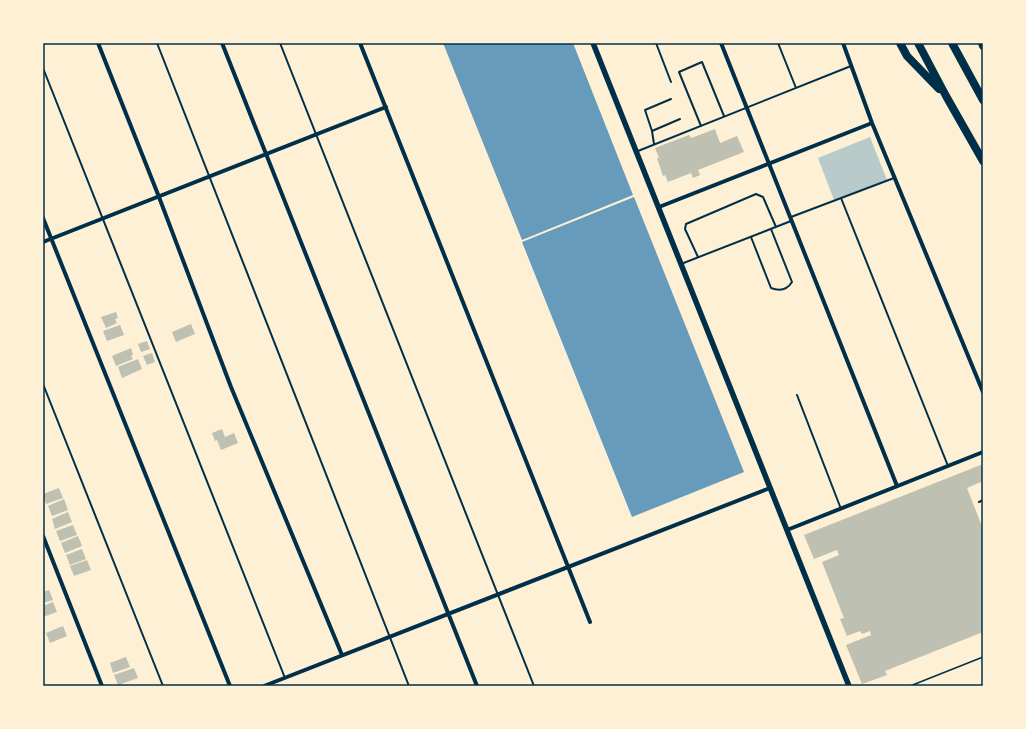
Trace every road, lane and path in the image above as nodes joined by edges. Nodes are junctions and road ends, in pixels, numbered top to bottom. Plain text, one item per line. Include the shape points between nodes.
1 (98, 43) edge
2 (157, 43) edge
3 (222, 43) edge
4 (280, 43) edge
5 (360, 43) edge
6 (593, 43) edge
7 (656, 43) edge
8 (721, 43) edge
9 (778, 43) edge
10 (843, 43) edge
11 (900, 43) edge
12 (918, 43) edge
13 (952, 43) edge
14 (982, 43) edge
15 (983, 46) edge
16 (851, 66) junction
17 (43, 68) edge
18 (671, 82) dead end
19 (796, 88) junction
20 (946, 96) junction
21 (671, 99) dead end
22 (983, 100) edge
23 (386, 107) junction
24 (747, 107) junction
25 (724, 116) junction
26 (680, 119) dead end
27 (872, 123) junction
28 (701, 126) junction
29 (652, 131) junction
30 (317, 134) junction
31 (654, 144) junction
32 (636, 151) junction
33 (266, 154) junction
34 (983, 161) edge
35 (769, 164) junction
36 (210, 177) junction
37 (894, 178) junction
38 (159, 197) junction
39 (841, 198) junction
40 (659, 208) junction
41 (43, 218) edge
42 (104, 218) junction
43 (791, 219) junction
44 (776, 227) junction
45 (771, 229) junction
46 (750, 237) junction
47 (52, 239) junction
48 (43, 242) edge
49 (698, 257) junction
50 (681, 264) junction
51 (43, 384) edge
52 (983, 392) edge
53 (797, 395) dead end
54 (983, 452) edge
55 (948, 466) junction
56 (897, 486) junction
57 (770, 488) junction
58 (983, 500) edge
59 (979, 502) dead end
60 (841, 509) junction
61 (787, 530) junction
62 (43, 536) edge
63 (568, 566) junction
64 (498, 594) junction
65 (448, 613) junction
66 (590, 622) dead end
67 (389, 637) junction
68 (342, 656) junction
69 (983, 657) edge
70 (285, 678) junction
71 (102, 686) edge
72 (163, 686) edge
73 (230, 686) edge
74 (264, 686) edge
75 (409, 686) edge
76 (477, 686) edge
77 (534, 686) edge
78 (849, 686) edge
79 (910, 686) edge

1 - 38 street
2 - 36 lane
3 - 33 street
4 - 30 lane
5 - 23 street
6 - 32 street
7 - 18 lane
8 - 24 street
9 - 19 lane
10 - 16 street
11 - 20 highway via 907,56
12 - 20 highway
13 - 22 highway
14 - 15 highway
16 - 19 lane
16 - 27 street
17 - 42 lane
19 - 24 lane
20 - 34 highway
21 - 29 lane via 645,110
23 - 30 street
23 - 63 street
24 - 25 lane
24 - 35 street
25 - 28 lane
25 - 28 lane via 702,62 679,72
26 - 29 lane
27 - 35 street
27 - 37 street
28 - 31 lane
29 - 31 lane
30 - 33 street
30 - 64 lane
31 - 32 lane
32 - 40 street
33 - 36 street
33 - 65 street
35 - 40 street
35 - 43 street
36 - 38 street
36 - 67 lane
37 - 39 lane
37 - 52 street
38 - 42 street
38 - 68 street via 231,387
39 - 43 lane
39 - 55 lane
40 - 50 street
41 - 47 street
42 - 47 street
42 - 70 lane
43 - 44 lane
43 - 56 street
44 - 45 lane
44 - 49 lane via 763,197 756,194 686,224 685,229
45 - 46 lane
45 - 46 lane via 792,282 779,290 771,288
46 - 49 lane
47 - 48 street
47 - 73 street
49 - 50 lane
50 - 57 street
51 - 72 lane
53 - 60 lane
54 - 55 street
55 - 56 street
56 - 60 street
57 - 61 street
57 - 63 street
58 - 59 lane
60 - 61 street
61 - 78 street
62 - 71 street
63 - 64 street
63 - 66 street
64 - 65 street
64 - 77 lane
65 - 67 street
65 - 76 street
67 - 68 street
67 - 75 lane
68 - 70 street
69 - 79 path
70 - 74 street

